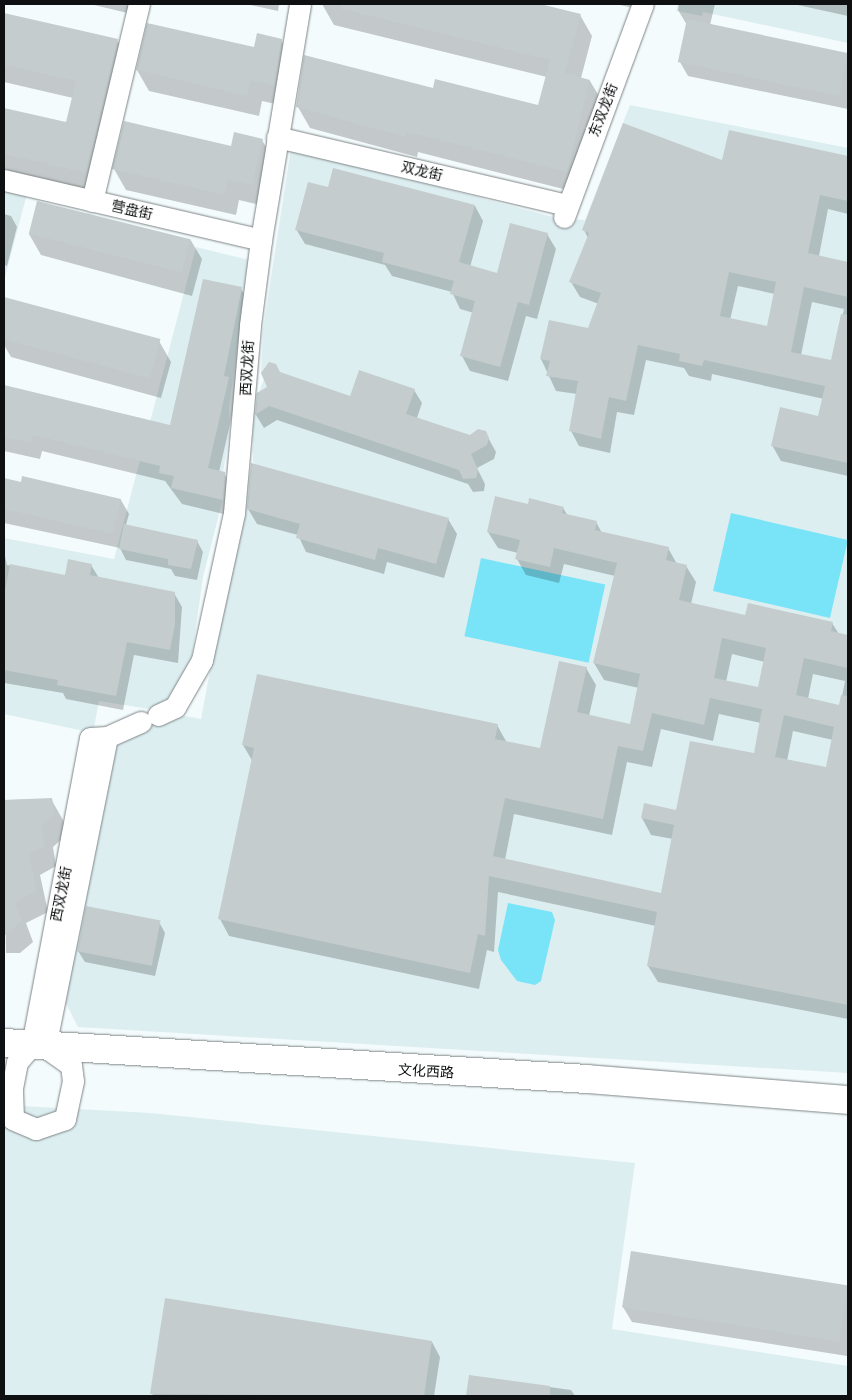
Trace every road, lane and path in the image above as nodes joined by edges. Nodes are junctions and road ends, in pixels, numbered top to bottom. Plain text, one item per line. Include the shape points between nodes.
1 (139, 4) edge
2 (300, 4) edge
3 (643, 4) edge
4 (277, 137) junction
5 (4, 180) edge
6 (92, 201) junction
7 (565, 211) joint
8 (261, 240) junction
9 (23, 1054) edge
10 (848, 1100) edge

1 - 6 street
2 - 4 street, 西双龙街
3 - 7 street, 东双龙街
4 - 7 street, 双龙街
4 - 8 street, 西双龙街
5 - 6 street, 营盘街
6 - 8 street, 营盘街
8 - 9 street, 西双龙街 via 250,325 234,513 202,660 175,707 108,737
9 - 9 street, 西双龙街 via 13,1119 36,1131 65,1119 72,1073
9 - 10 main road, 文化西路 via 587,1079

